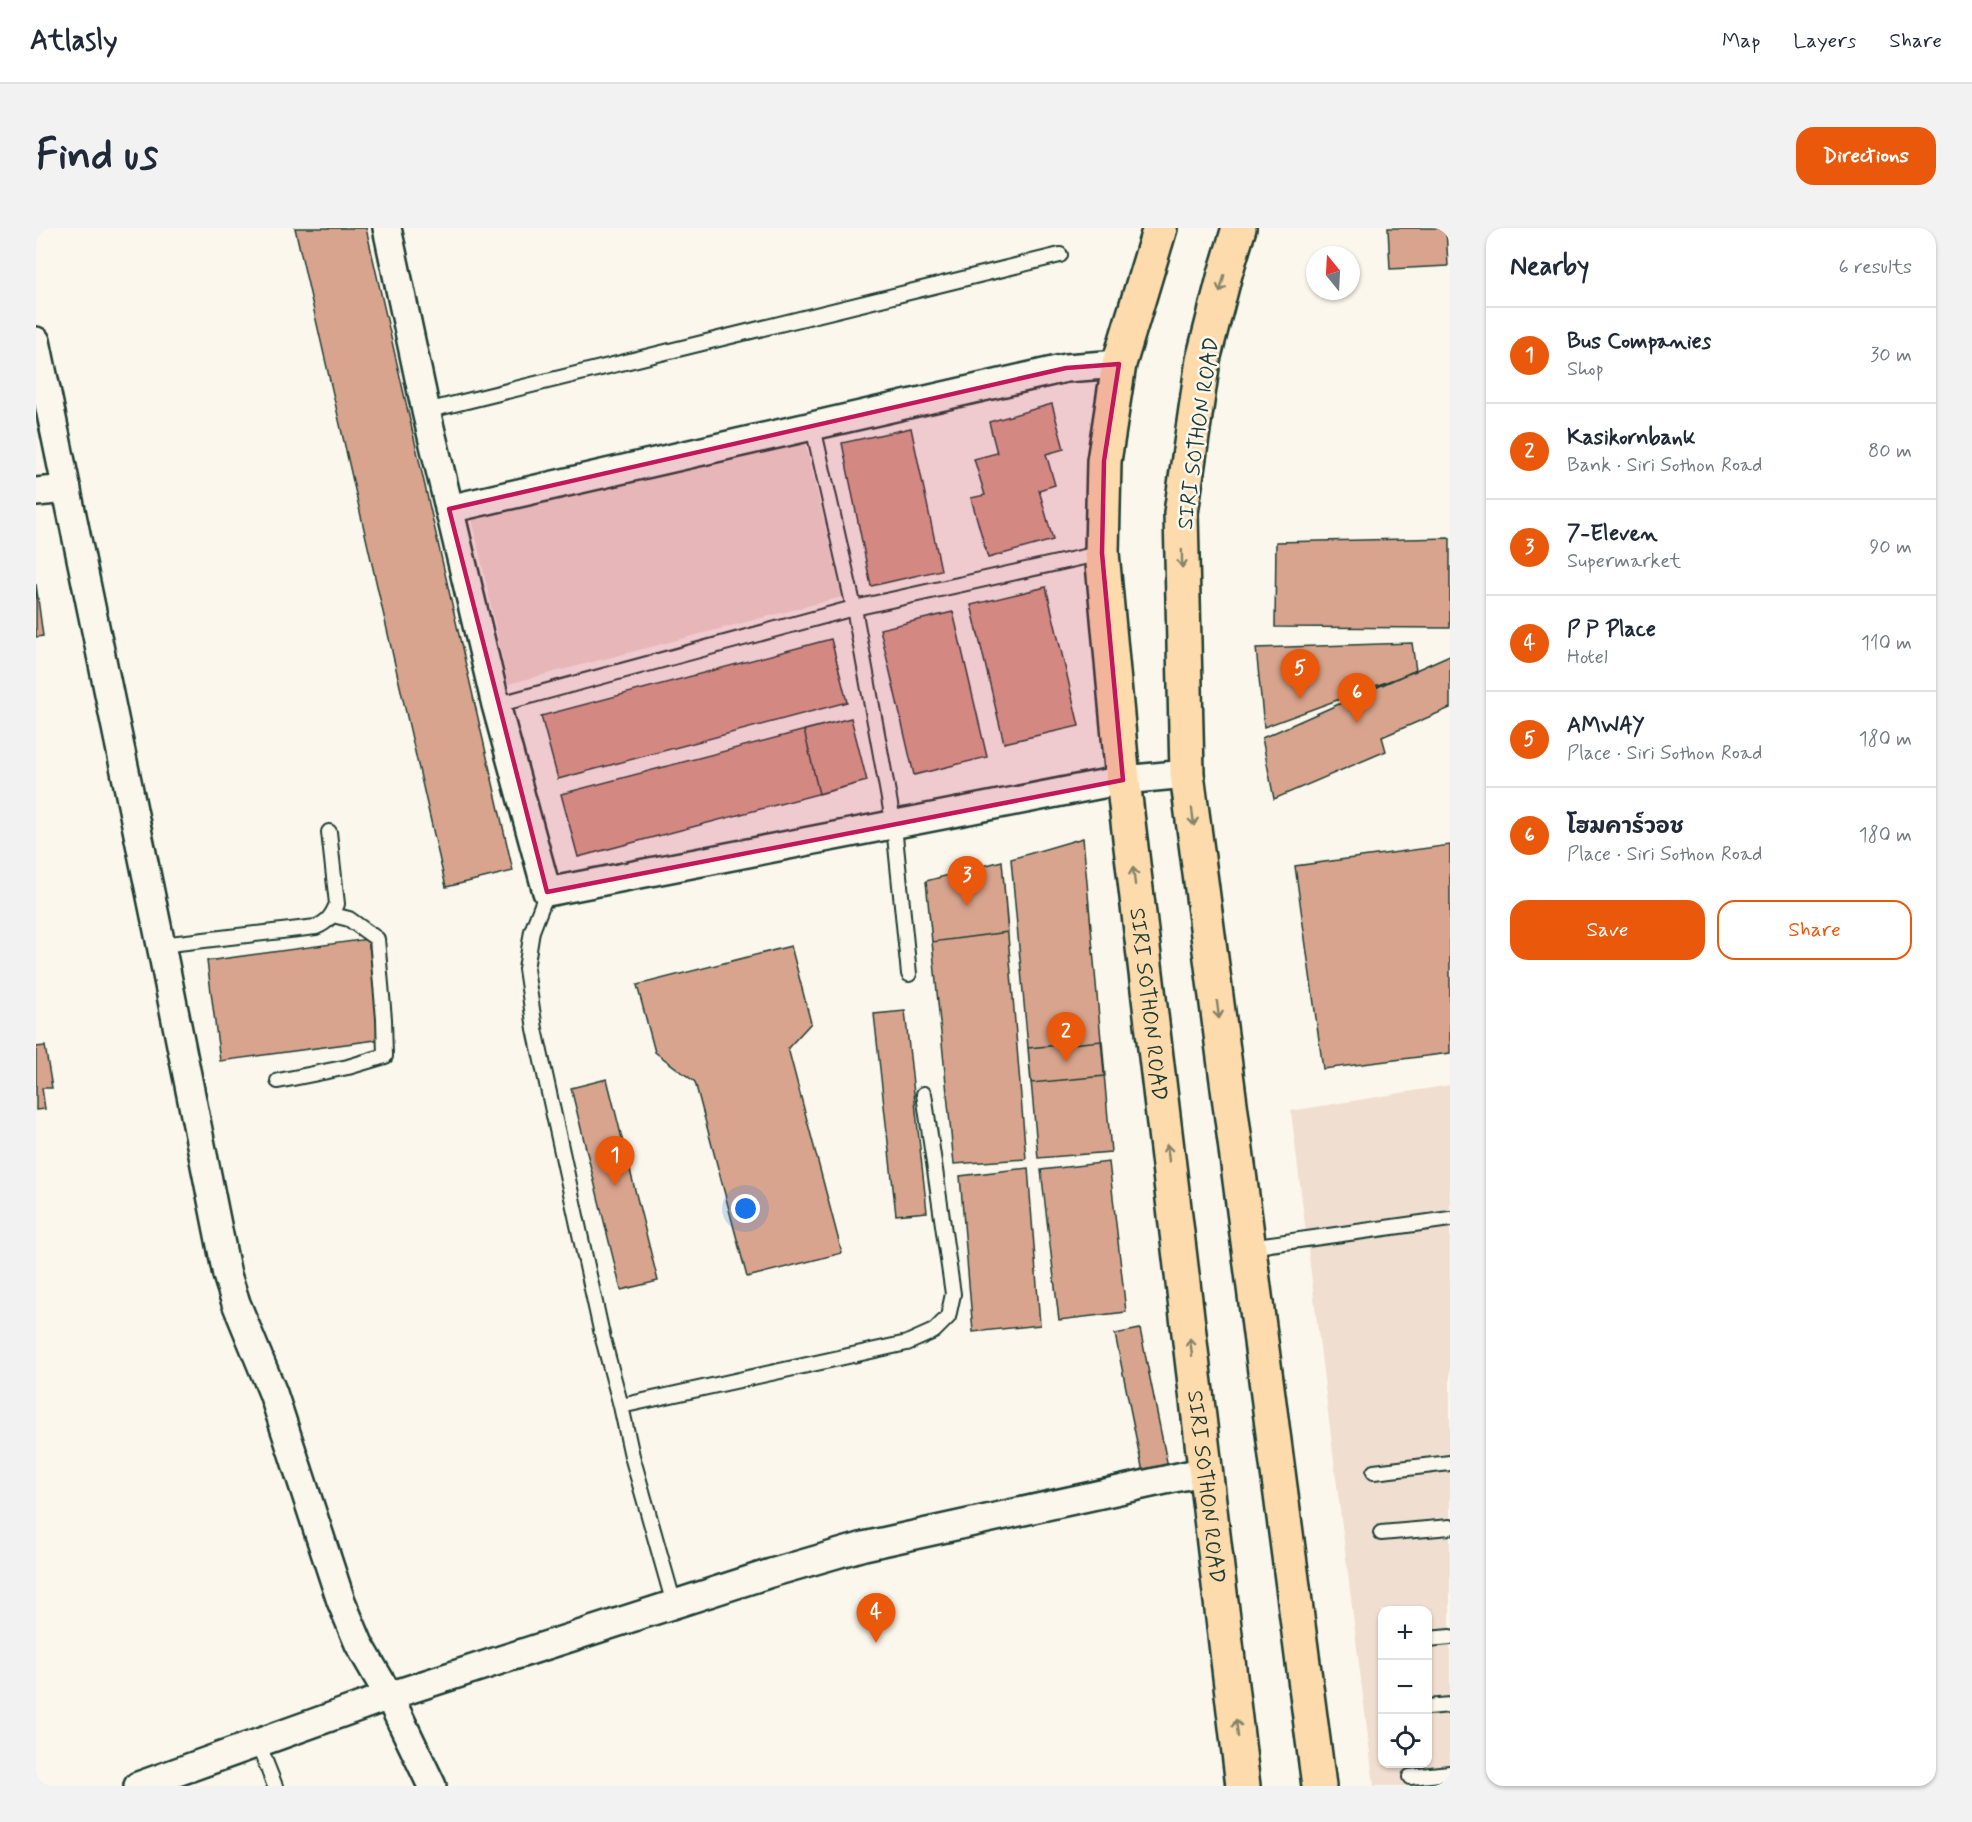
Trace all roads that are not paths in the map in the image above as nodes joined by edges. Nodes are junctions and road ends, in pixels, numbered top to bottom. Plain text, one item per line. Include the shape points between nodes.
1 (387, 228) edge
2 (1160, 228) edge
3 (1239, 228) edge
4 (1060, 255) dead end
5 (36, 341) edge
6 (1119, 364) junction
7 (426, 411) junction
8 (813, 427) junction
9 (67, 489) junction
10 (36, 492) edge
11 (449, 508) junction
12 (1102, 553) junction
13 (854, 608) junction
14 (496, 705) junction
15 (1187, 774) junction
16 (1123, 780) junction
17 (894, 826) junction
18 (329, 832) dead end
19 (547, 892) junction
20 (333, 915) junction
21 (161, 945) junction
22 (909, 975) dead end
23 (278, 1081) dead end
24 (924, 1094) dead end
25 (1450, 1219) edge
26 (1249, 1247) junction
27 (621, 1406) junction
28 (1450, 1463) edge
29 (1206, 1471) junction
30 (1374, 1472) dead end
31 (1450, 1527) edge
32 (1381, 1533) dead end
33 (674, 1604) junction
34 (1450, 1637) edge
35 (1432, 1639) edge
36 (389, 1696) junction
37 (1450, 1705) edge
38 (1432, 1707) edge
39 (258, 1743) junction
40 (1450, 1773) edge
41 (1410, 1778) dead end
42 (138, 1786) edge
43 (275, 1786) edge
44 (432, 1786) edge
45 (1243, 1786) edge
46 (1319, 1786) edge

1 - 7 street
2 - 6 main road, SIRI SOTHON ROAD
3 -> 15 main road, SIRI SOTHON ROAD via 1203,360 1181,513
4 - 7 lane
5 - 9 street
6 - 8 street via 1066,368
6 - 12 main road, SIRI SOTHON ROAD via 1104,461
7 - 11 street
8 - 11 street
8 - 13 lane
9 - 10 street
9 - 21 street
11 - 14 street
12 - 13 lane
12 - 16 main road, SIRI SOTHON ROAD
13 - 14 lane
13 - 17 lane
14 - 19 street
15 - 16 street
15 -> 26 main road, SIRI SOTHON ROAD
16 - 17 street
29 -> 16 main road, SIRI SOTHON ROAD
17 - 19 street
17 - 22 lane
18 - 20 lane via 337,904
19 - 27 lane via 532,931 526,969 535,1029
20 - 21 lane via 316,927
20 - 23 lane via 349,919 377,939 385,1056
21 - 36 street via 230,1284 273,1393 341,1601 359,1644
24 - 27 lane via 954,1294 948,1317 934,1331 907,1344
25 - 26 lane
26 - 46 main road, SIRI SOTHON ROAD
27 - 33 lane
28 - 30 lane
29 - 33 street via 864,1546
45 -> 29 main road, SIRI SOTHON ROAD
31 - 32 lane
33 - 36 street
34 - 35 lane
36 - 39 street
36 - 44 street
37 - 38 lane
39 - 42 street
39 - 43 lane
40 - 41 lane

